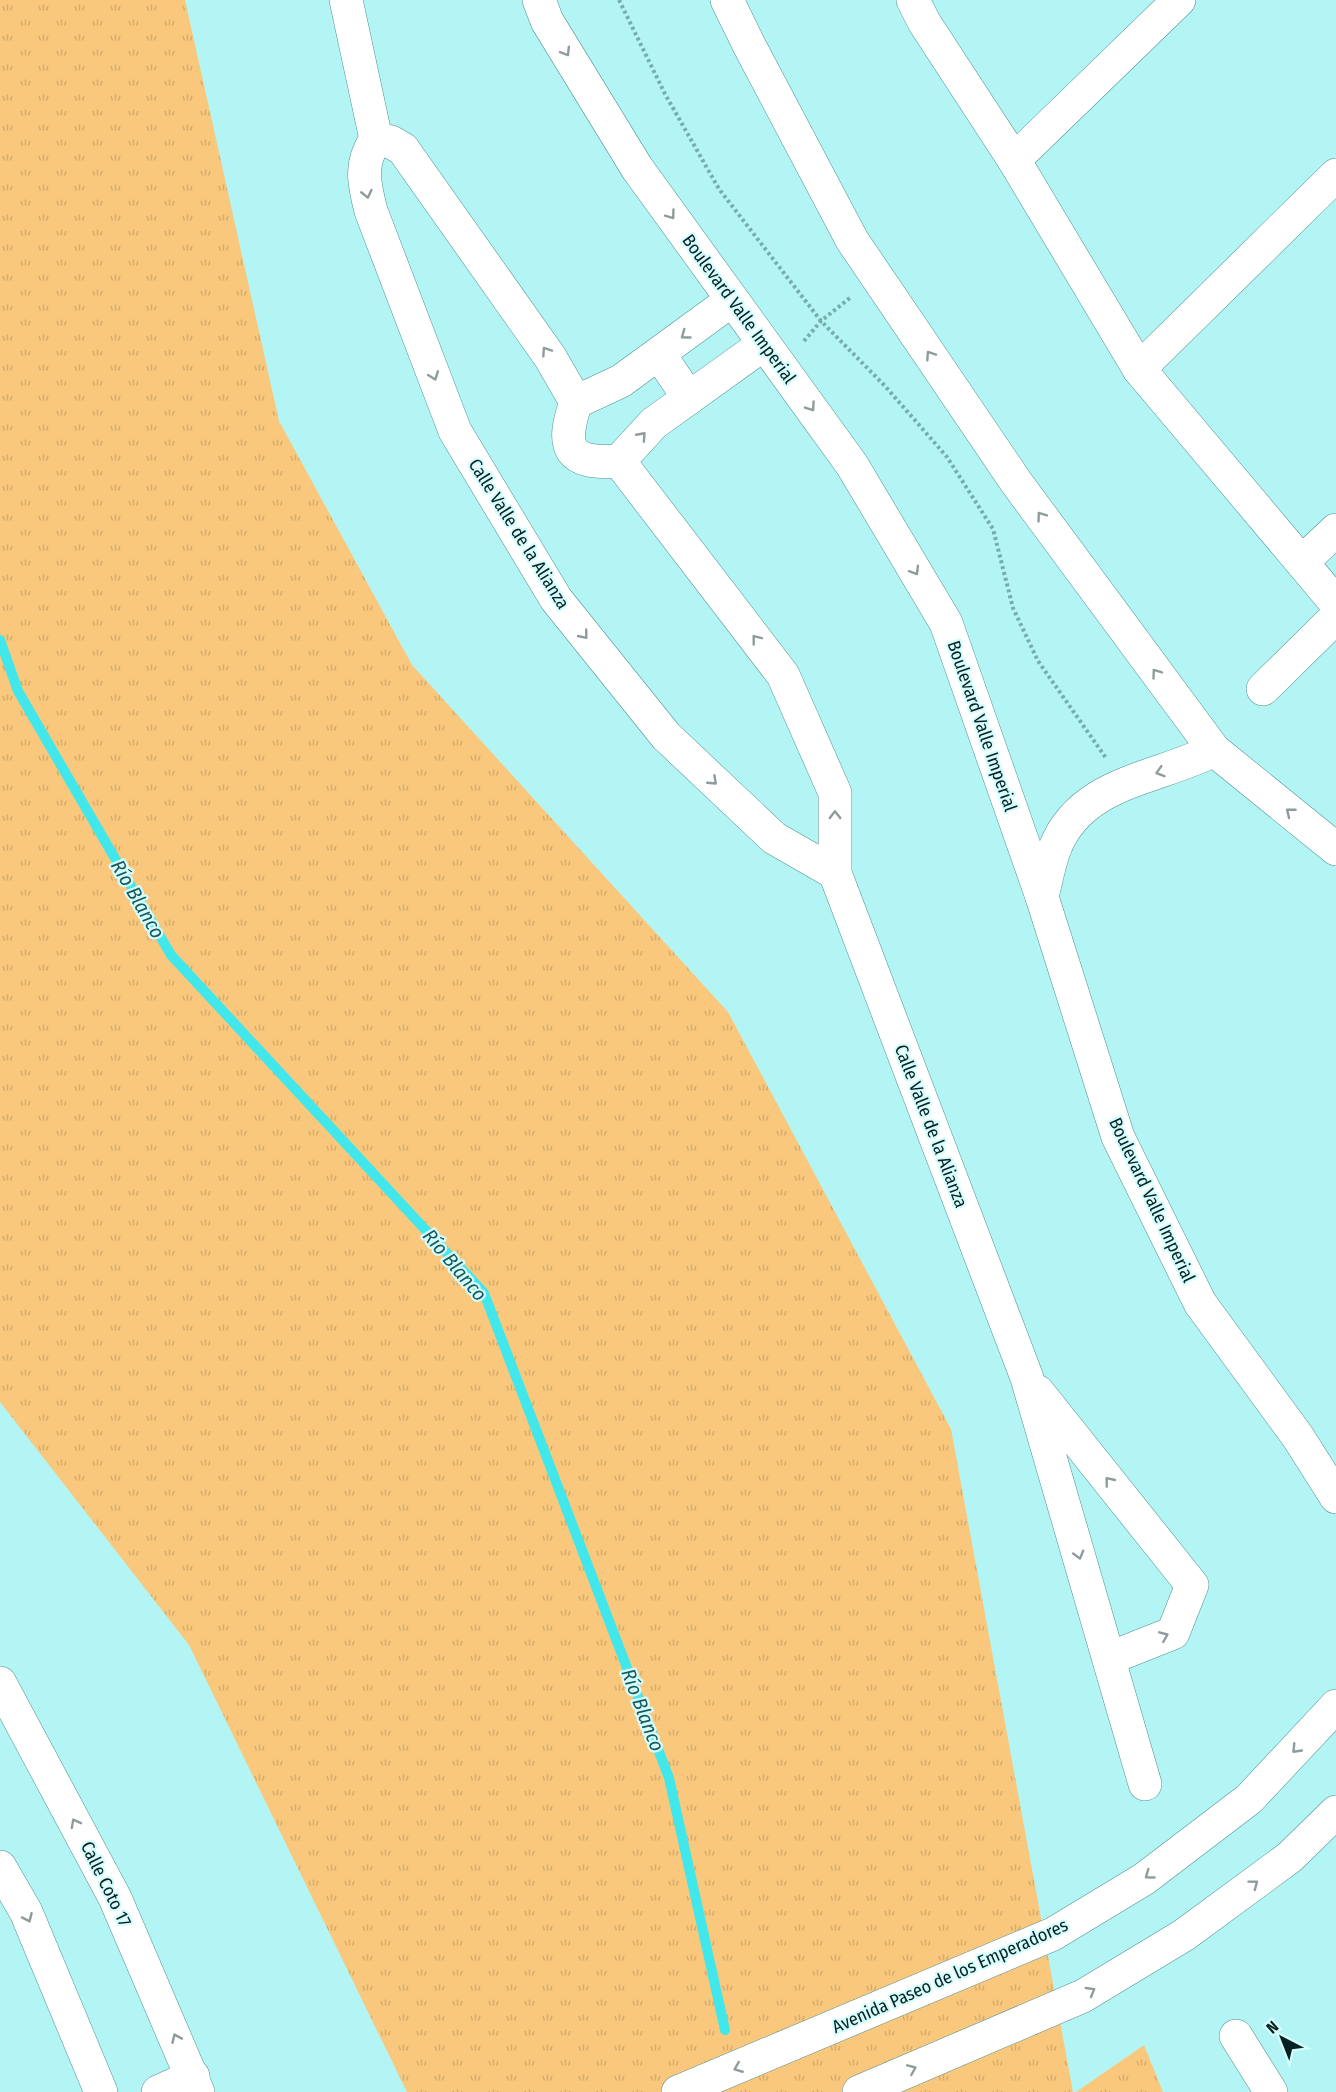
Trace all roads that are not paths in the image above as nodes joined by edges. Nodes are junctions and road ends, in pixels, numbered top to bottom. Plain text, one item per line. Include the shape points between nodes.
1 (346, 0) edge
2 (539, 0) edge
3 (727, 0) edge
4 (913, 0) edge
5 (1179, 0) edge
6 (376, 139) junction
7 (1014, 160) junction
8 (1336, 175) edge
9 (732, 300) junction
10 (659, 354) junction
11 (773, 356) junction
12 (1139, 369) junction
13 (689, 398) junction
14 (576, 402) junction
15 (619, 461) junction
16 (1336, 530) edge
17 (1302, 562) junction
18 (1336, 603) edge
19 (1336, 617) edge
20 (1263, 689) dead end
21 (1214, 750) junction
22 (1336, 849) edge
23 (835, 873) junction
24 (1042, 897) junction
25 (1027, 1378) junction
26 (1336, 1497) edge
27 (1110, 1658) junction
28 (0, 1683) edge
29 (1336, 1706) edge
30 (1145, 1784) dead end
31 (1336, 1812) edge
32 (0, 1867) edge
33 (1236, 2036) dead end
34 (196, 2084) edge
35 (101, 2092) edge
36 (158, 2092) edge
37 (678, 2092) edge
38 (859, 2092) edge
39 (1271, 2092) edge

1 - 6 street
2 -> 9 street, Boulevard Valle Imperial via 547,21 638,168
21 -> 3 street via 1016,482 852,240
4 - 7 street
5 - 7 street
14 -> 6 street via 550,357 404,149
6 -> 23 street, Calle Valle de la Alianza via 363,170 371,211 451,420 556,599 666,736 774,838
7 - 12 street
8 - 12 street
9 -> 10 street
9 - 11 street, Boulevard Valle Imperial
10 - 13 street
10 - 14 street via 621,381
11 - 13 street
11 -> 24 street, Boulevard Valle Imperial via 852,465 946,622
12 - 17 street
15 -> 13 street via 654,423
14 - 15 street via 566,438 572,451 583,460 597,463
23 -> 15 street, Calle Valle de la Alianza via 835,793 783,675
16 - 17 street
17 - 18 street
19 - 20 street
22 -> 21 street
21 -> 24 street via 1190,763 1123,783 1072,818 1055,847
23 - 25 street, Calle Valle de la Alianza
24 - 26 street, Boulevard Valle Imperial via 1118,1137 1200,1303 1298,1437
25 -> 27 street, Calle Valle de la Alianza
27 -> 25 street, Calle Valle de la Alianza via 1173,1633 1192,1585
27 - 30 street, Calle Valle de la Alianza
34 -> 28 street, Calle Coto 17 via 115,1898
29 -> 37 street, Avenida Paseo de los Emperadores via 1249,1799 1144,1879 1053,1934
38 -> 31 street via 1083,1996 1184,1935 1290,1857
32 -> 35 street via 26,1912
33 - 39 street
34 - 36 street

